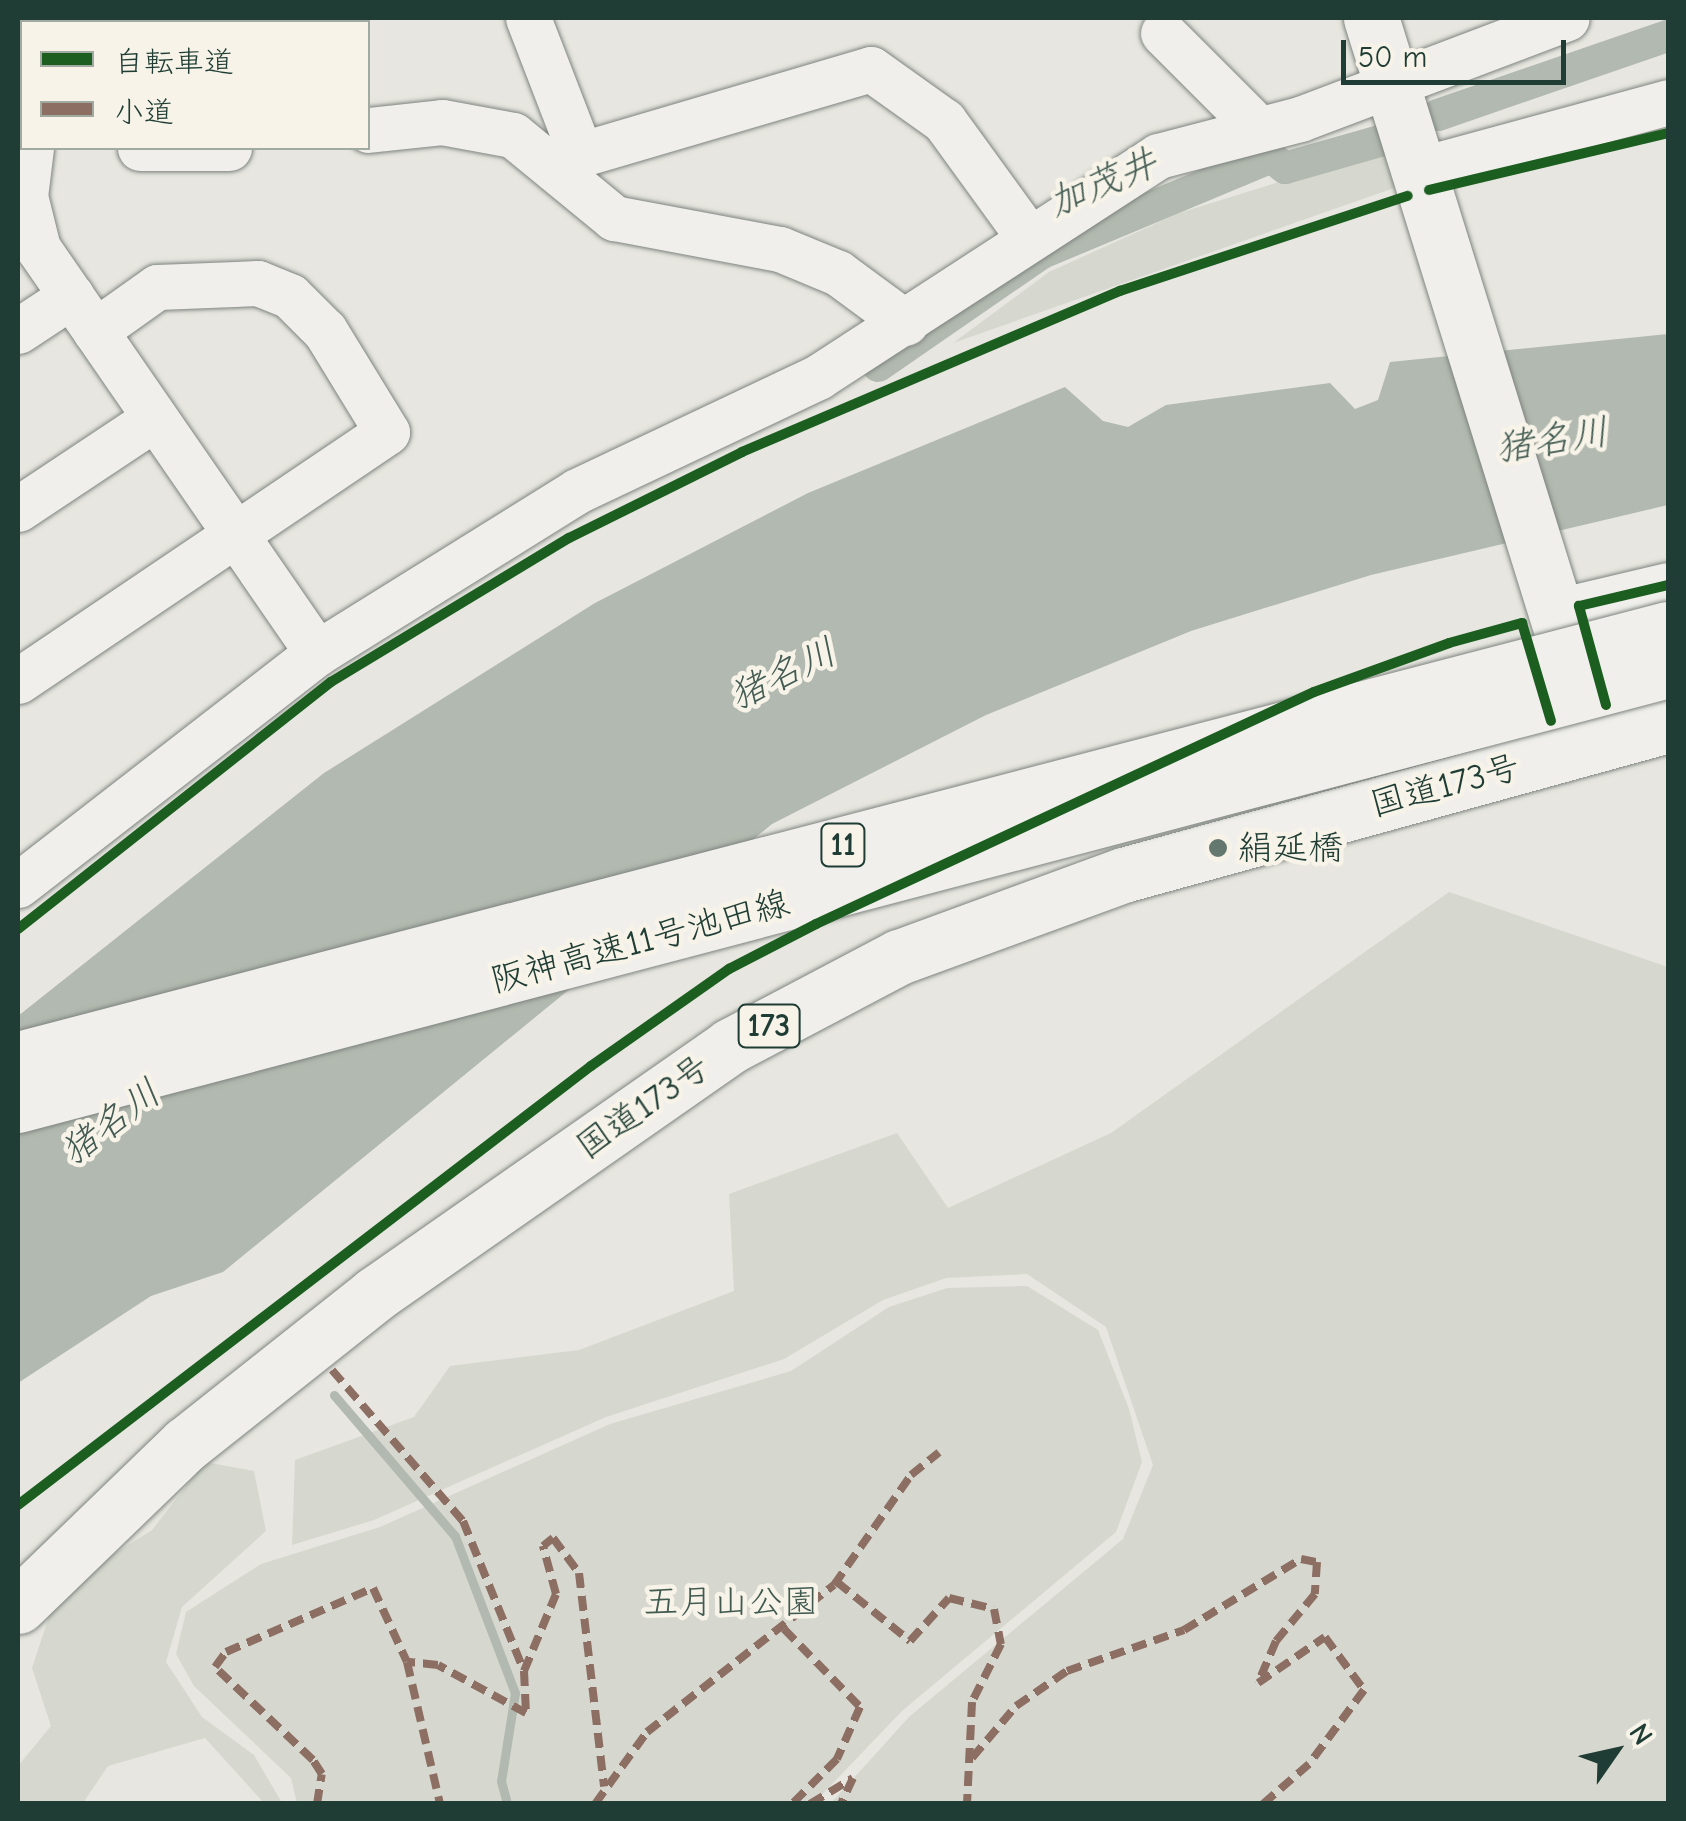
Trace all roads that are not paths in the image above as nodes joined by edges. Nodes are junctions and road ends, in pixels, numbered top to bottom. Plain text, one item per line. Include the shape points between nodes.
1 (528, 18) edge
2 (1372, 18) edge
3 (1386, 18) edge
4 (1566, 18) edge
5 (1162, 33) dead end
6 (1668, 102) edge
7 (1255, 125) junction
8 (370, 130) edge
9 (1416, 148) junction
10 (31, 150) edge
11 (568, 158) junction
12 (1026, 234) junction
13 (83, 314) junction
14 (906, 323) junction
15 (18, 332) edge
16 (155, 418) junction
17 (18, 509) edge
18 (236, 534) junction
19 (1668, 584) edge
20 (1568, 601) junction
21 (1668, 629) edge
22 (317, 652) junction
23 (1668, 670) edge
24 (18, 681) edge
25 (1668, 725) edge
26 (1594, 746) junction
27 (18, 885) edge
28 (18, 1059) edge
29 (18, 1105) edge
30 (18, 1606) edge

1 - 11 street
2 - 9 main road
3 - 9 main road
4 - 9 street
5 - 7 street
6 - 9 street
7 - 9 street via 1300,119
7 - 12 street via 1158,156
8 - 11 street via 479,126
9 - 20 main road
10 - 13 street via 25,196 38,248
11 - 12 street via 871,69 944,121
11 - 14 street via 614,218 780,249 838,273
12 - 14 street
13 - 15 street
13 - 16 street
13 - 18 street via 156,287 258,283 290,296 325,331 387,432
14 - 22 street via 818,377 577,491
16 - 17 street
16 - 18 street
18 - 22 street
18 - 24 street
19 - 20 street
20 - 26 main road
21 - 28 main road, 阪神高速11号池田線 / 11, bridge
22 - 27 street
23 - 29 main road, 阪神高速11号池田線 / 11, bridge
25 - 26 main road, 国道173号 / 173
26 - 30 main road, 国道173号 / 173 via 1123,875 899,958 730,1046 375,1294 186,1444

